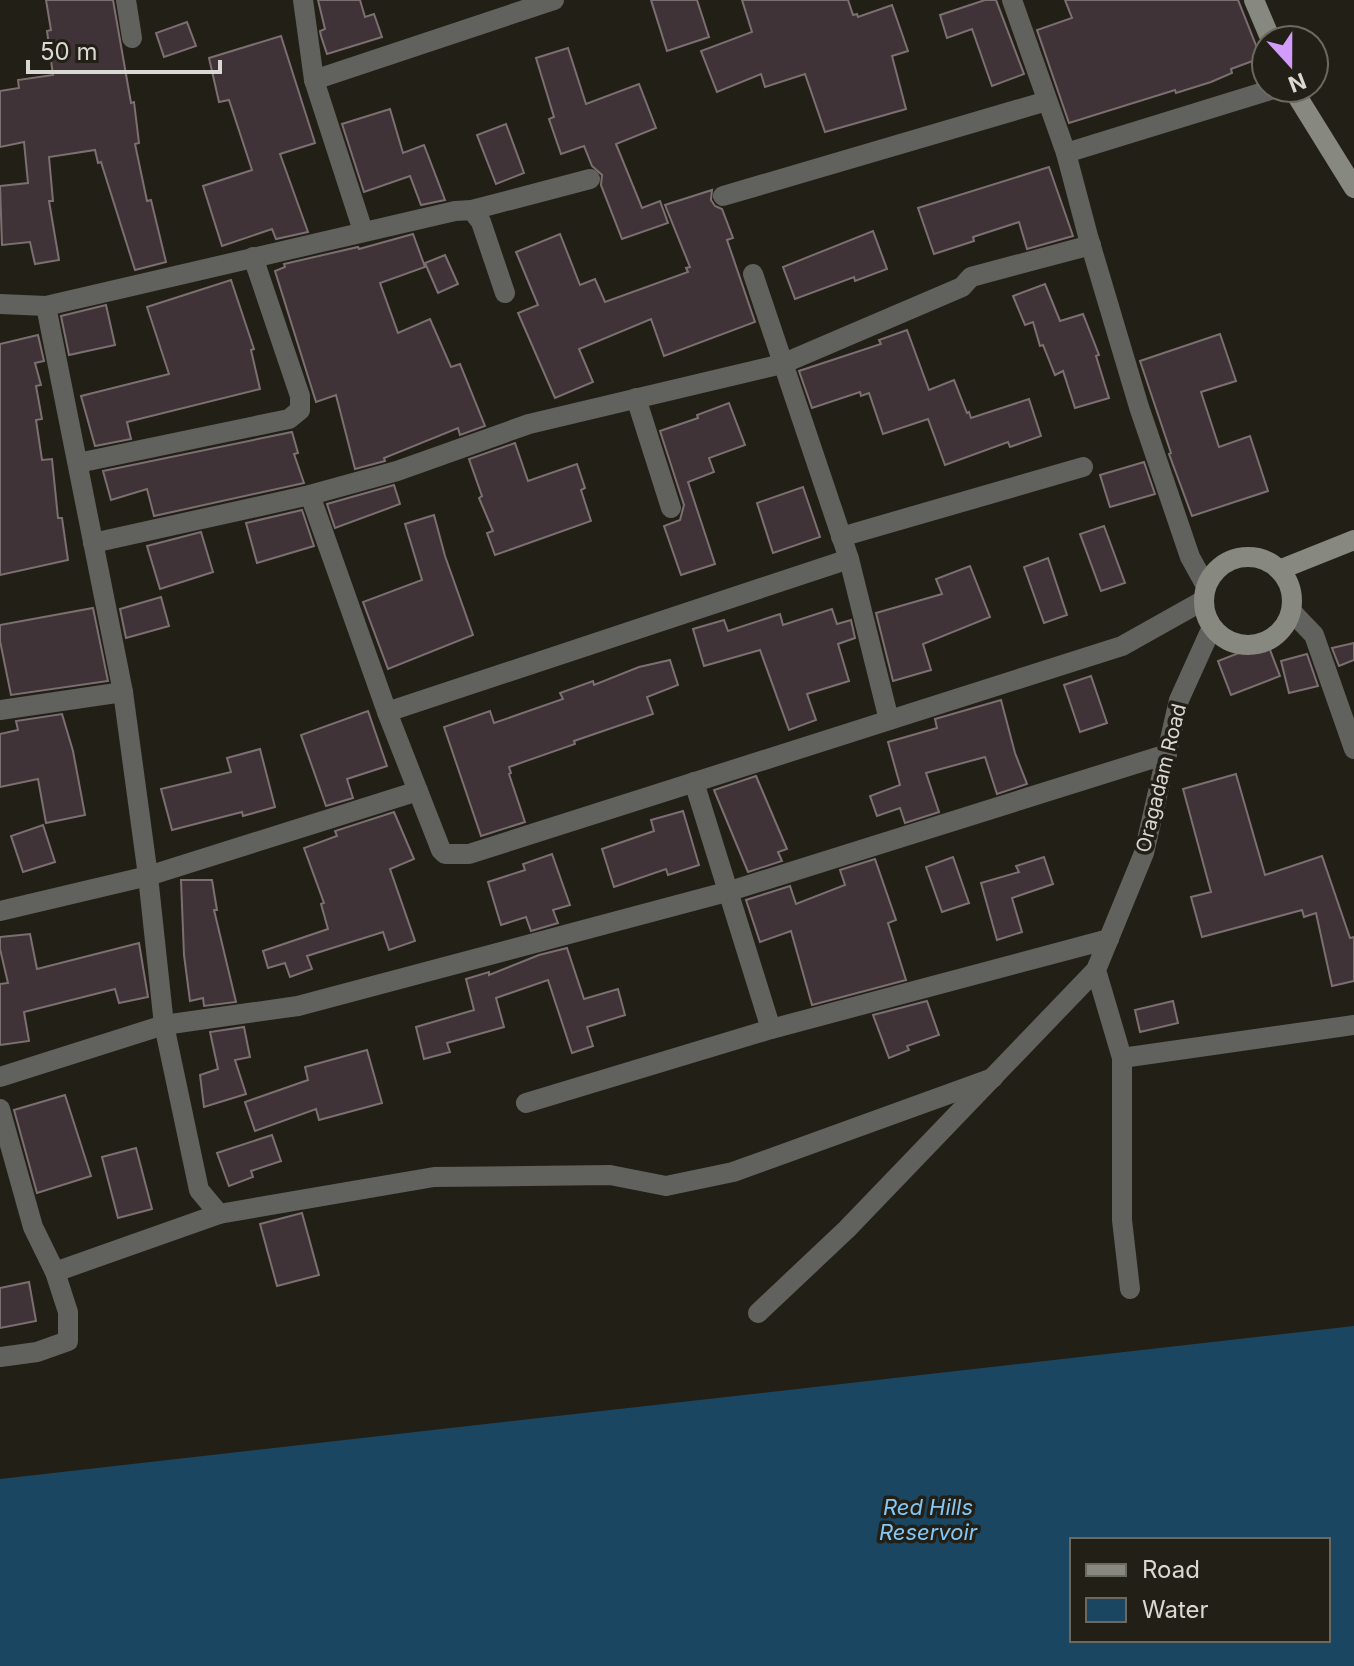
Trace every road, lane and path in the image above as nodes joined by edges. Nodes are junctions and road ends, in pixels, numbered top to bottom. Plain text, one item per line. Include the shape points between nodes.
1 (126, 0) edge
2 (303, 0) edge
3 (554, 0) edge
4 (1012, 0) edge
5 (1254, 0) edge
6 (510, 6) edge
7 (1264, 24) edge
8 (132, 38) dead end
9 (314, 80) junction
10 (1250, 96) edge
11 (1047, 101) junction
12 (1302, 104) edge
13 (1066, 153) junction
14 (590, 179) dead end
15 (1354, 188) edge
16 (723, 196) dead end
17 (472, 210) junction
18 (363, 231) junction
19 (1091, 245) junction
20 (253, 257) junction
21 (753, 274) dead end
22 (505, 293) dead end
23 (0, 304) edge
24 (46, 306) junction
25 (782, 364) junction
26 (636, 398) junction
27 (78, 463) junction
28 (1083, 467) dead end
29 (310, 495) junction
30 (671, 508) dead end
31 (841, 537) junction
32 (1354, 540) edge
33 (93, 543) junction
34 (849, 559) junction
35 (1279, 570) junction
36 (1205, 593) junction
37 (1291, 611) junction
38 (1212, 627) junction
39 (123, 692) junction
40 (0, 710) edge
41 (387, 712) junction
42 (889, 720) junction
43 (1354, 749) edge
44 (1167, 754) junction
45 (694, 782) junction
46 (418, 791) junction
47 (148, 876) junction
48 (730, 891) junction
49 (0, 911) edge
50 (1109, 939) junction
51 (1096, 970) junction
52 (164, 1025) junction
53 (1354, 1025) edge
54 (771, 1029) junction
55 (1122, 1058) junction
56 (0, 1077) edge
57 (993, 1078) junction
58 (526, 1103) dead end
59 (0, 1109) edge
60 (219, 1214) junction
61 (55, 1272) junction
62 (1130, 1289) dead end
63 (758, 1313) dead end
64 (0, 1357) edge

1 - 8 street
2 - 9 street
3 - 6 street
4 - 11 street
5 - 7 street
6 - 9 street
9 - 18 street
10 - 13 street
11 - 13 street
11 - 16 street
12 - 15 street
13 - 19 street
14 - 17 street
17 - 18 street
17 - 22 street
18 - 20 street
19 - 25 street via 971,277 962,287
19 - 36 street via 1164,482
20 - 24 street
20 - 27 street via 300,396 296,415
21 - 25 street
23 - 24 street
24 - 27 street
25 - 26 street
25 - 31 street
26 - 29 street via 529,424 397,471
26 - 30 street
27 - 33 street
28 - 31 street
29 - 33 street
29 - 41 street
31 - 34 street
32 - 35 street
33 - 39 street
34 - 41 street
34 - 42 street
35 - 36 street via 1267,561 1238,558 1213,574
35 - 37 street via 1288,581
36 - 38 street
36 - 42 street via 1122,646
37 - 38 street via 1275,635 1249,645 1235,643
37 - 43 street via 1314,635
38 - 44 street, Oragadam Road via 1179,700
39 - 40 street
39 - 47 street
41 - 46 street
42 - 45 street
44 - 48 street
44 - 50 street, Oragadam Road via 1144,853
45 - 46 street via 461,855 441,850
45 - 48 street
46 - 47 street
47 - 49 street
47 - 52 street
48 - 52 street via 298,1006
48 - 54 street
50 - 51 street, Oragadam Road
50 - 54 street
51 - 55 street
51 - 57 street, Oragadam Road
52 - 56 street
52 - 60 street via 199,1190
53 - 55 street
54 - 58 street
55 - 62 street via 1122,1220
57 - 60 street via 733,1172 666,1186 610,1175 434,1177
57 - 63 street, Oragadam Road
59 - 61 street via 33,1227
60 - 61 street
61 - 64 street via 68,1312 68,1341

